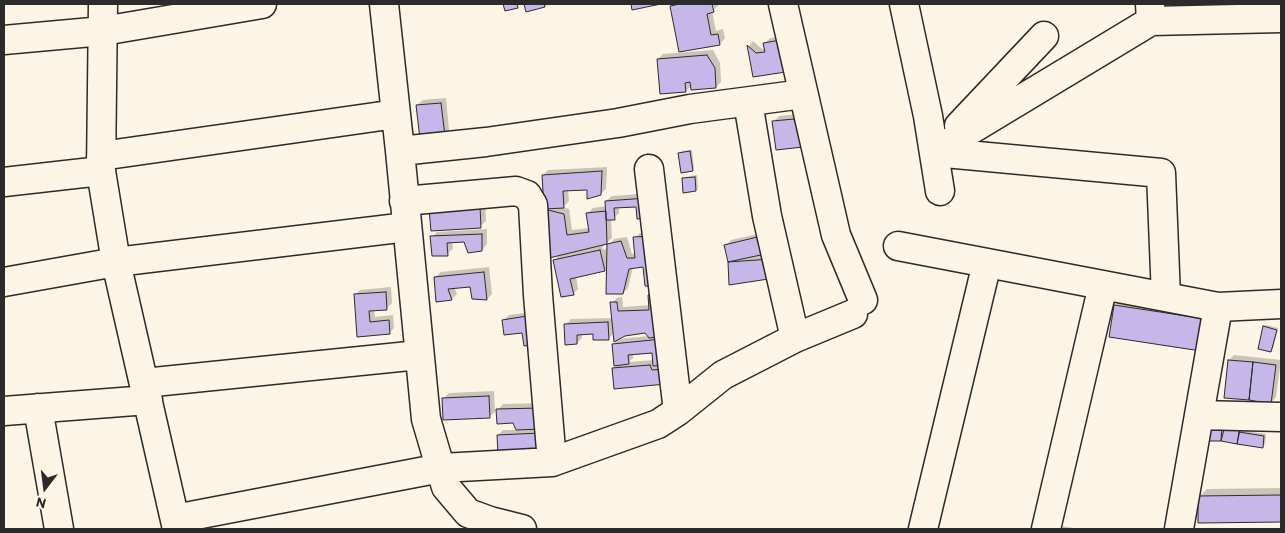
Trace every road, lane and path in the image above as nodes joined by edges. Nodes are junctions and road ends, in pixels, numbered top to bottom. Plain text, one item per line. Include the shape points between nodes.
1 (103, 4) edge
2 (262, 4) edge
3 (384, 4) edge
4 (783, 4) edge
5 (904, 4) edge
6 (203, 9) edge
7 (1151, 12) edge
8 (1281, 18) edge
9 (103, 31) junction
10 (1044, 36) dead end
11 (4, 40) edge
12 (803, 94) junction
13 (748, 102) junction
14 (396, 114) junction
15 (980, 150) dead end
16 (400, 151) junction
17 (934, 152) junction
18 (101, 163) junction
19 (649, 169) dead end
20 (1161, 173) junction
21 (4, 182) edge
22 (940, 191) dead end
23 (406, 214) junction
24 (898, 246) dead end
25 (116, 262) junction
26 (987, 263) junction
27 (4, 282) edge
28 (1103, 285) junction
29 (1166, 297) junction
30 (1281, 304) edge
31 (1218, 307) junction
32 (795, 338) junction
33 (420, 355) junction
34 (146, 392) junction
35 (38, 408) junction
36 (4, 411) edge
37 (678, 411) junction
38 (1199, 415) junction
39 (1281, 417) edge
40 (552, 462) junction
41 (440, 468) junction
42 (470, 521) edge
43 (176, 524) edge
44 (59, 529) edge
45 (522, 529) edge
46 (923, 529) edge
47 (1046, 529) edge
48 (1180, 529) edge

1 - 9 street
2 - 6 street
3 - 14 street
4 - 12 street
5 - 17 street
6 - 9 street
7 - 8 street
7 - 17 street
9 - 11 street
9 - 18 street
10 - 17 street
12 - 13 street
12 - 32 street via 836,235 858,307
13 - 16 street via 618,123
13 - 32 street via 768,216
14 - 16 street
14 - 18 street
15 - 20 street
16 - 23 street
17 - 20 street
17 - 22 street
18 - 21 street
18 - 25 street
19 - 37 street
20 - 29 street
23 - 25 street
23 - 33 street
23 - 40 street via 516,191 527,195 533,205
24 - 26 street
25 - 27 street
25 - 34 street
26 - 28 street
26 - 46 street
28 - 29 street
28 - 47 street
29 - 31 street
30 - 31 street
31 - 38 street
32 - 37 street via 723,375
33 - 34 street
33 - 41 street via 426,420
34 - 35 street
34 - 43 street
35 - 36 street
35 - 44 street
37 - 40 street via 658,424
38 - 39 street
38 - 48 street
40 - 41 street
41 - 42 street via 446,487
41 - 43 street
42 - 45 street via 490,521

